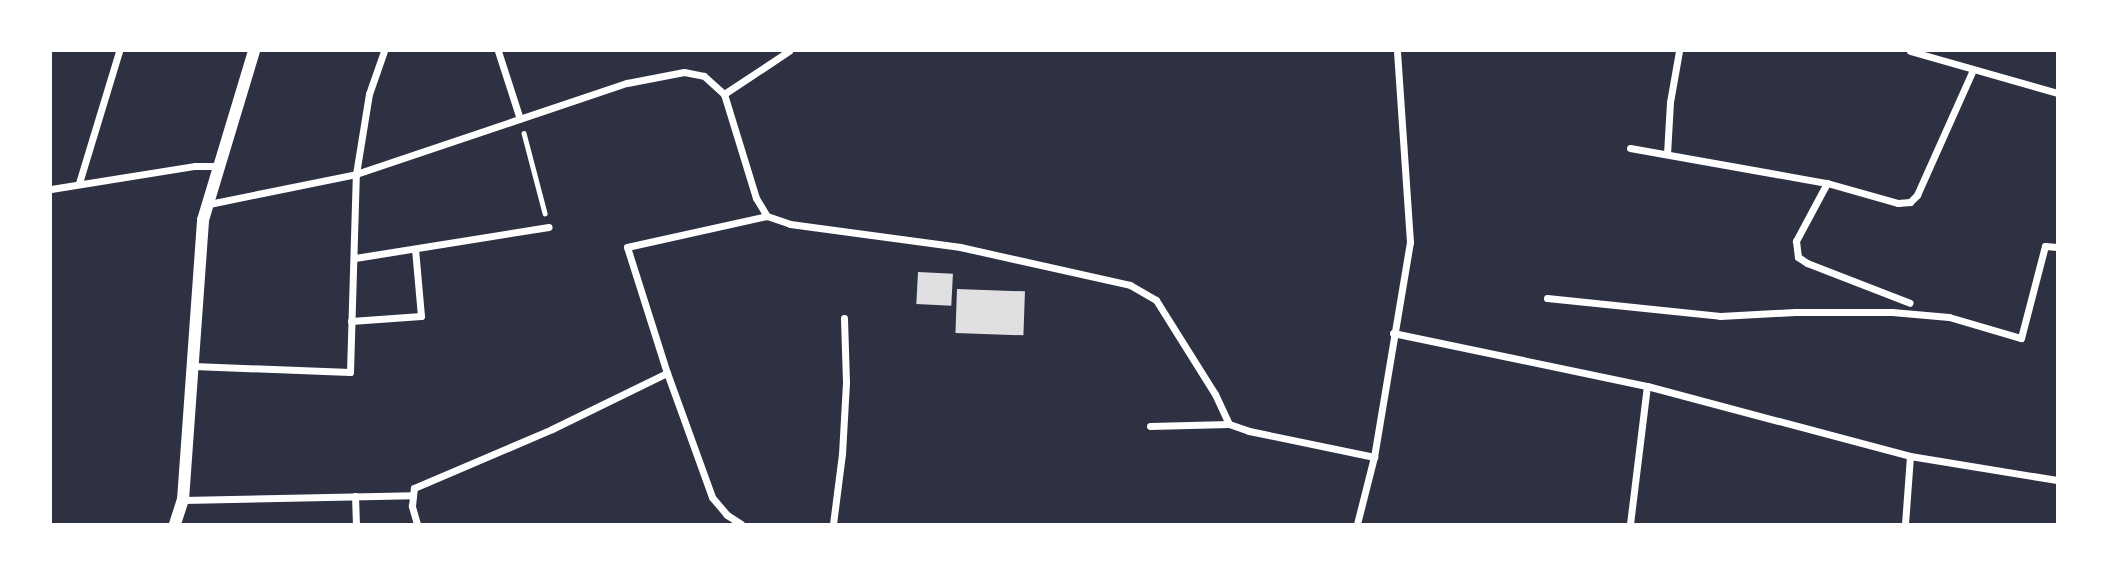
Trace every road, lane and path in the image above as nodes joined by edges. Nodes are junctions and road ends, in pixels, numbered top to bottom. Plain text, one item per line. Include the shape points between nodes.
1 (120, 51) edge
2 (254, 51) edge
3 (384, 51) edge
4 (498, 51) edge
5 (789, 51) edge
6 (1397, 51) edge
7 (1679, 51) edge
8 (1910, 51) edge
9 (1973, 70) junction
10 (2057, 93) edge
11 (724, 94) junction
12 (520, 119) junction
13 (1630, 148) dead end
14 (1667, 153) junction
15 (222, 166) junction
16 (356, 174) junction
17 (79, 183) junction
18 (1827, 183) junction
19 (51, 189) edge
20 (209, 204) junction
21 (767, 216) junction
22 (548, 227) joint
23 (2057, 247) edge
24 (415, 249) junction
25 (355, 258) junction
26 (1547, 298) dead end
27 (1910, 303) dead end
28 (844, 318) dead end
29 (351, 321) junction
30 (1393, 333) junction
31 (192, 366) junction
32 (667, 373) junction
33 (1647, 386) junction
34 (1229, 424) junction
35 (1150, 426) dead end
36 (1910, 456) junction
37 (1374, 457) junction
38 (2057, 480) edge
39 (413, 495) junction
40 (355, 496) junction
41 (183, 500) junction
42 (172, 524) edge
43 (356, 524) edge
44 (417, 524) edge
45 (741, 524) edge
46 (833, 524) edge
47 (1357, 524) edge
48 (1630, 524) edge
49 (1905, 524) edge

1 - 17 street
2 - 15 street
3 - 16 street via 369,94
4 - 12 street
5 - 11 street
6 - 30 street via 1410,242
7 - 14 street
8 - 9 street
9 - 10 street
9 - 18 street via 1910,202 1898,203
11 - 12 street via 704,76 684,72 626,83
11 - 21 street via 756,198
12 - 16 street
12 - 22 path
13 - 14 street
14 - 18 street
15 - 17 street
15 - 20 street
16 - 20 street
16 - 25 street
17 - 19 street
18 - 27 street via 1796,241 1798,257
20 - 31 street via 203,220
21 - 32 street via 627,247
21 - 34 street via 790,224 960,247 1130,285 1156,300
22 - 24 street
23 - 26 street via 2045,246 2021,338 1949,317 1904,313 1720,316
24 - 25 street
24 - 29 street via 421,316
25 - 29 street
28 - 46 street via 844,430
29 - 31 street via 350,372
30 - 33 street
30 - 37 street
31 - 41 street
32 - 39 street via 552,429 425,481 414,488
32 - 45 street via 712,497
33 - 36 street
33 - 48 street
34 - 35 street
34 - 37 street
36 - 38 street
36 - 49 street
37 - 47 street
39 - 40 street
39 - 44 street
40 - 41 street
40 - 43 street
41 - 42 street

